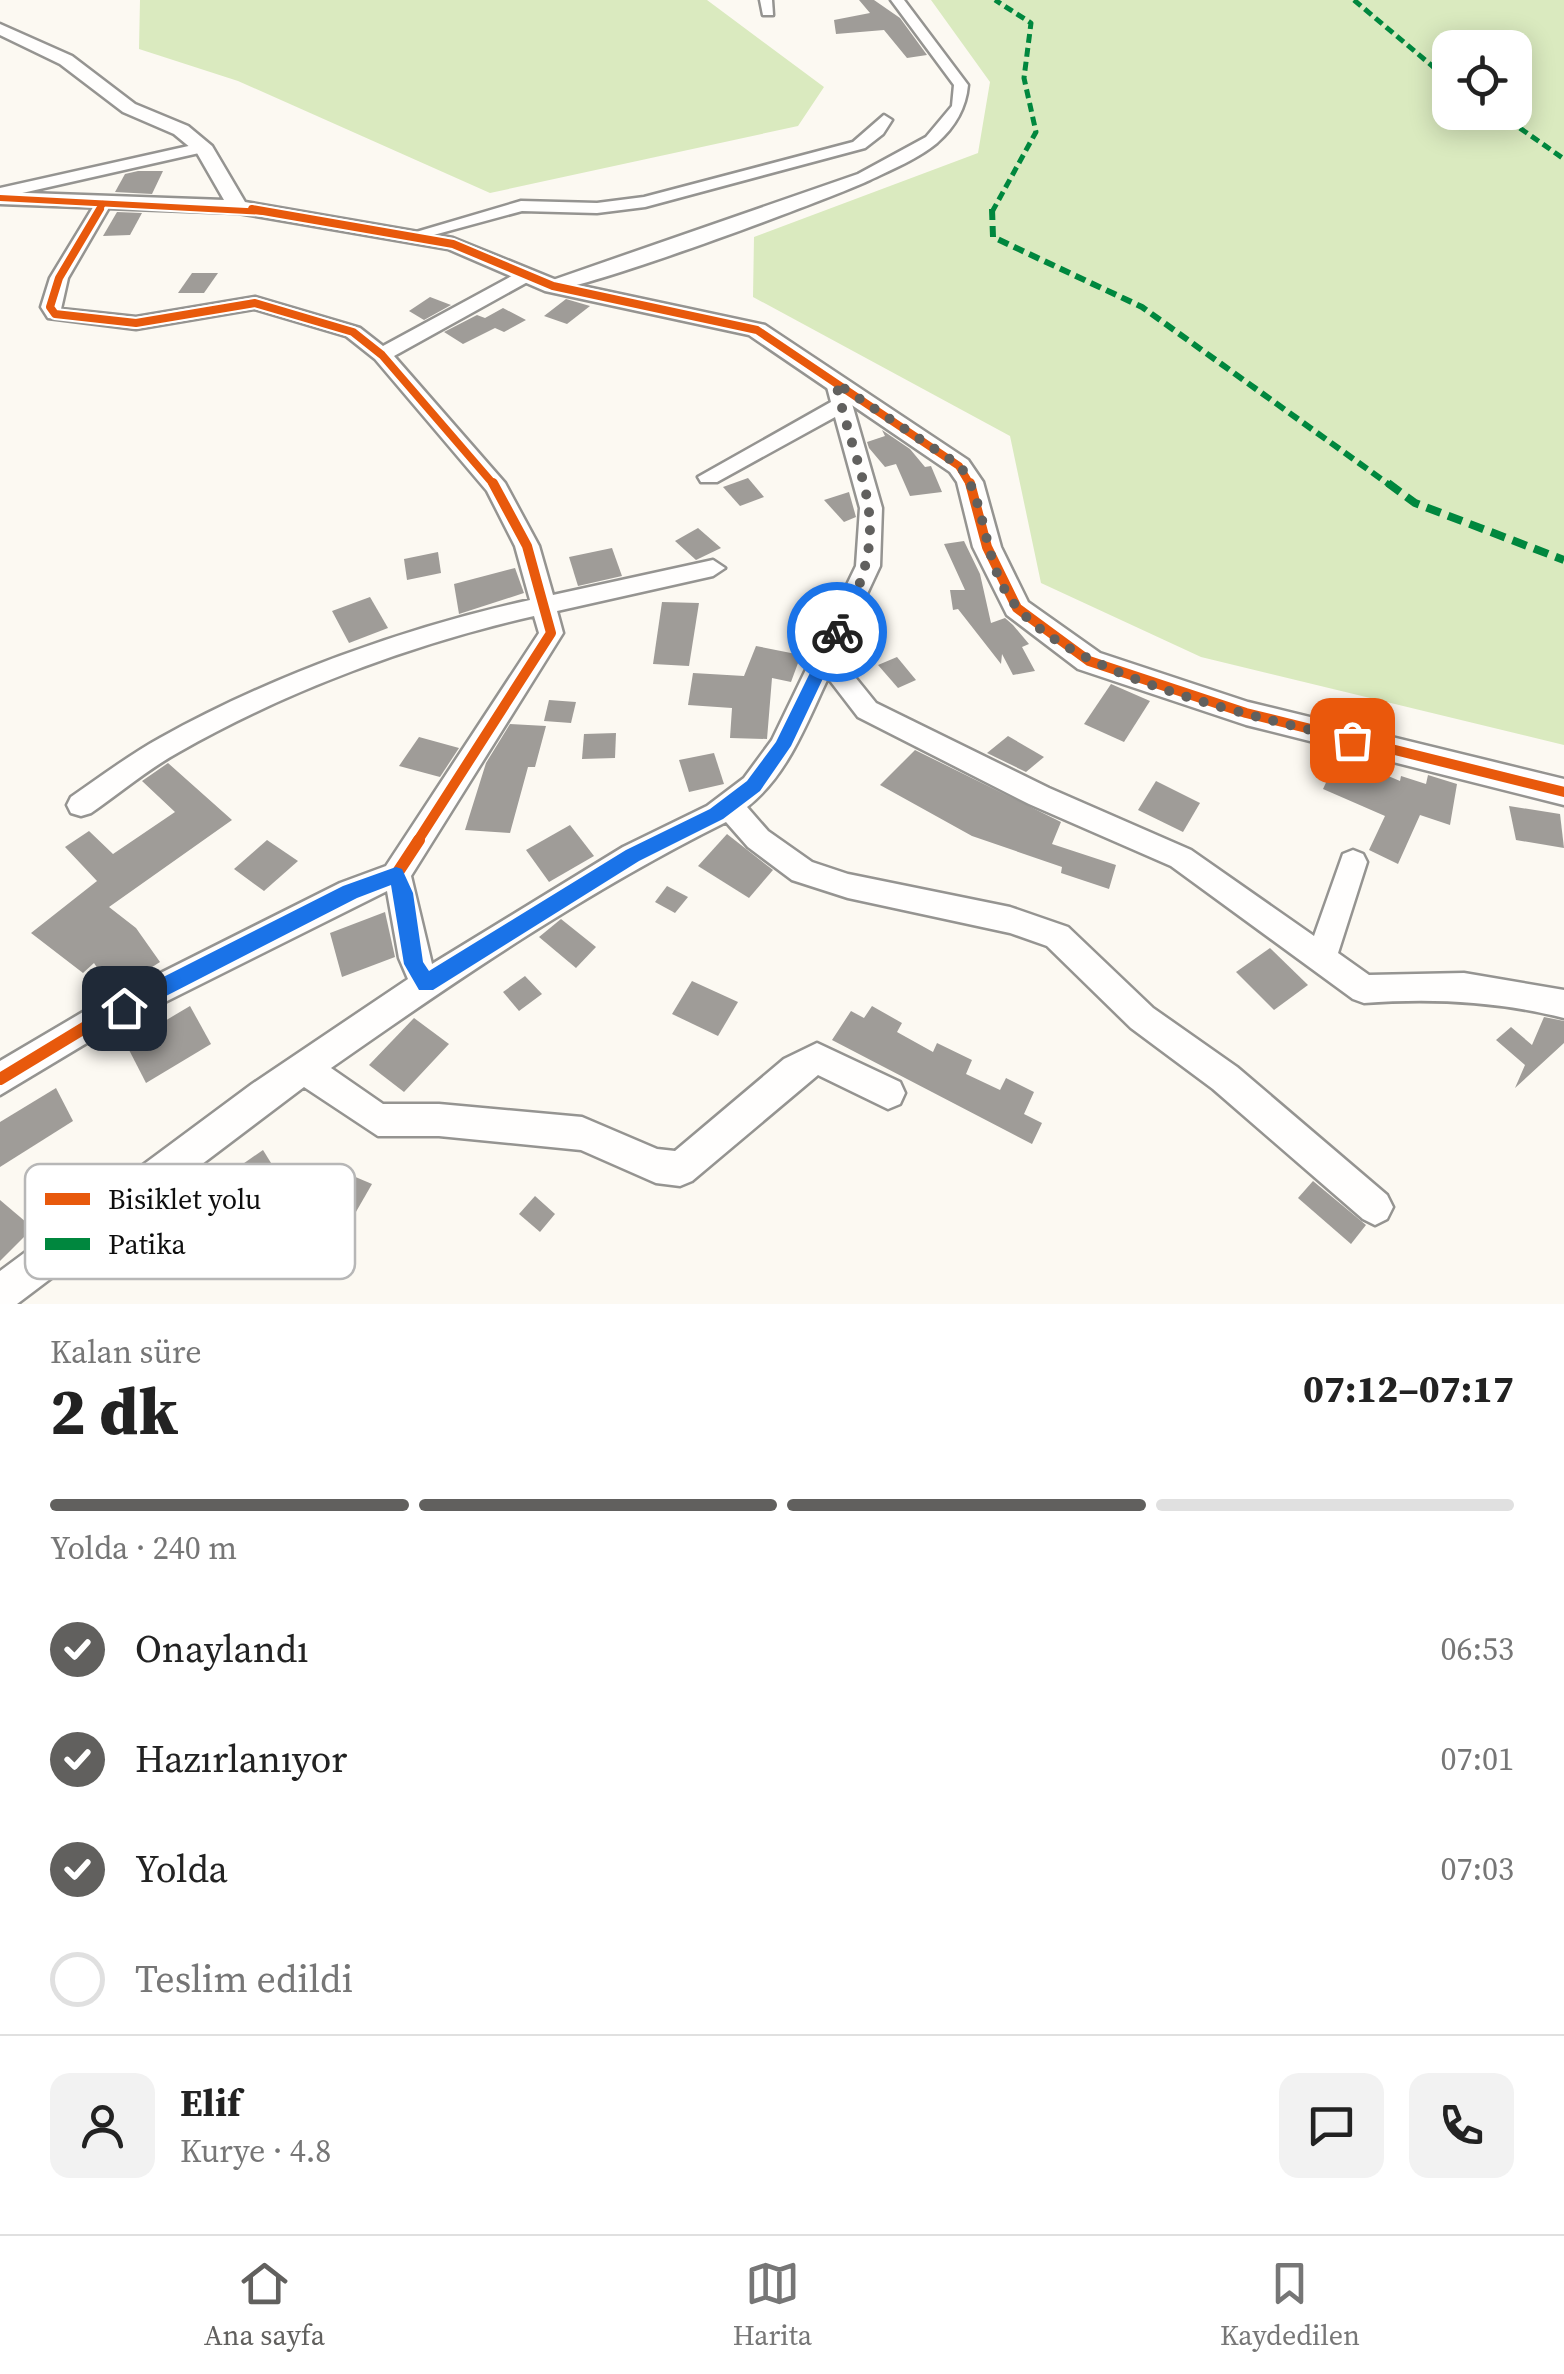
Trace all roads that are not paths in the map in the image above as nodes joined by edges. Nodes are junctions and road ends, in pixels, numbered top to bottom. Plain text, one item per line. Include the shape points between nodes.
1 (898, 0) edge
2 (0, 29) edge
3 (884, 120) dead end
4 (202, 148) junction
5 (0, 196) edge
6 (104, 204) junction
7 (238, 206) junction
8 (414, 236) junction
9 (527, 275) junction
10 (553, 286) junction
11 (382, 355) junction
12 (838, 394) junction
13 (709, 478) dead end
14 (713, 568) dead end
15 (545, 604) junction
16 (824, 656) junction
17 (1564, 792) edge
18 (82, 805) dead end
19 (728, 805) junction
20 (1353, 862) dead end
21 (396, 875) junction
22 (1321, 960) junction
23 (426, 984) junction
24 (1564, 1004) edge
25 (304, 1068) junction
26 (0, 1079) edge
27 (888, 1093) dead end
28 (178, 1164) edge
29 (1375, 1207) dead end

1 - 10 street via 961,85 959,106 931,140 864,177
2 - 4 street via 66,60 129,108 180,130
3 - 8 street via 859,145 671,196 596,208 521,206
4 - 5 street
4 - 7 street
5 - 6 street
6 - 7 street
6 - 11 street via 59,278 50,308 55,314 136,323 255,303 354,332
7 - 8 street
8 - 9 street via 453,244
9 - 10 street
9 - 11 street
10 - 12 street via 757,330
11 - 15 street via 497,488 527,546
12 - 13 street
12 - 16 street via 873,533 862,580
12 - 17 street via 960,466 987,547 1017,608 1089,661 1246,714
14 - 15 street
15 - 18 street via 442,628 227,714 165,747
15 - 21 street via 550,633 534,665
16 - 19 street via 782,746 754,786
16 - 22 street via 867,710 1181,858
19 - 23 street
19 - 29 street via 802,871 1056,936 1142,1018 1225,1078
20 - 22 street
21 - 23 street via 414,964
21 - 26 street via 94,1022
22 - 24 street via 1364,989 1431,983
23 - 25 street
25 - 27 street via 378,1120 582,1134 656,1166 680,1169 817,1058
25 - 28 street

